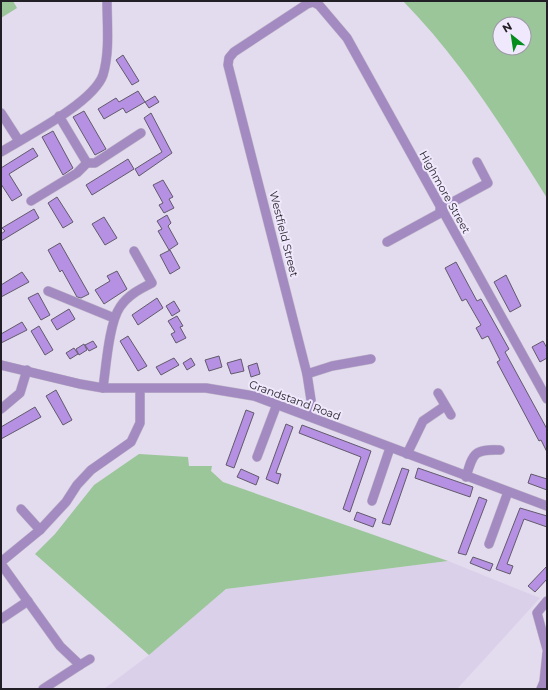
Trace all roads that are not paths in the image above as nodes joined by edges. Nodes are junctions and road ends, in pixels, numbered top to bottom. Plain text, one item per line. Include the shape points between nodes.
1 (107, 1) edge
2 (313, 2) joint
3 (1, 113) edge
4 (59, 116) junction
5 (141, 133) dead end
6 (19, 141) junction
7 (1, 152) edge
8 (477, 162) dead end
9 (87, 163) junction
10 (31, 202) dead end
11 (441, 210) junction
12 (387, 242) dead end
13 (134, 251) dead end
14 (48, 291) dead end
15 (114, 318) junction
16 (371, 359) dead end
17 (1, 365) edge
18 (27, 370) junction
19 (307, 374) junction
20 (103, 388) junction
21 (140, 388) junction
22 (438, 393) dead end
23 (547, 399) edge
24 (277, 404) junction
25 (446, 406) junction
26 (1, 409) edge
27 (451, 415) dead end
28 (308, 416) junction
29 (390, 448) junction
30 (500, 450) dead end
31 (407, 454) junction
32 (257, 457) dead end
33 (466, 477) junction
34 (508, 492) junction
35 (372, 501) dead end
36 (547, 506) edge
37 (21, 509) dead end
38 (40, 530) junction
39 (489, 544) dead end
40 (1, 563) edge
41 (28, 601) junction
42 (547, 601) edge
43 (1, 619) edge
44 (547, 649) edge
45 (547, 653) edge
46 (90, 659) dead end
47 (80, 665) junction
48 (43, 689) edge
49 (541, 689) edge

1 - 4 street via 106,57 102,75 96,87 85,98
2 - 11 street, Highmore Street via 319,5 347,38
2 - 19 street, Westfield Street via 234,52 229,58 228,65
3 - 6 street
4 - 6 street
4 - 9 street
5 - 9 street via 95,163
6 - 7 street
8 - 11 street via 488,183
9 - 10 street via 77,173
11 - 12 street
11 - 23 street, Highmore Street
13 - 15 street via 152,283 131,295 120,306
14 - 15 street
15 - 20 street
16 - 19 street via 332,366
17 - 18 street, Grandstand Road
18 - 20 street, Grandstand Road
18 - 26 street via 20,394
19 - 28 street, Westfield Street via 311,400
20 - 21 street, Grandstand Road
21 - 24 street, Grandstand Road via 225,390
21 - 38 street via 140,423 131,442 91,470
22 - 25 street
24 - 28 street, Grandstand Road
24 - 32 street
25 - 27 street
25 - 31 street via 427,416
28 - 29 street, Grandstand Road
29 - 31 street, Grandstand Road
29 - 35 street
30 - 33 street via 477,452 472,457
31 - 33 street, Grandstand Road
33 - 34 street, Grandstand Road
34 - 36 street, Grandstand Road
34 - 39 street
37 - 38 street
38 - 40 street
40 - 41 street
41 - 43 street
41 - 47 street via 60,646
42 - 44 street via 536,613
45 - 49 street
46 - 47 street
47 - 48 street

